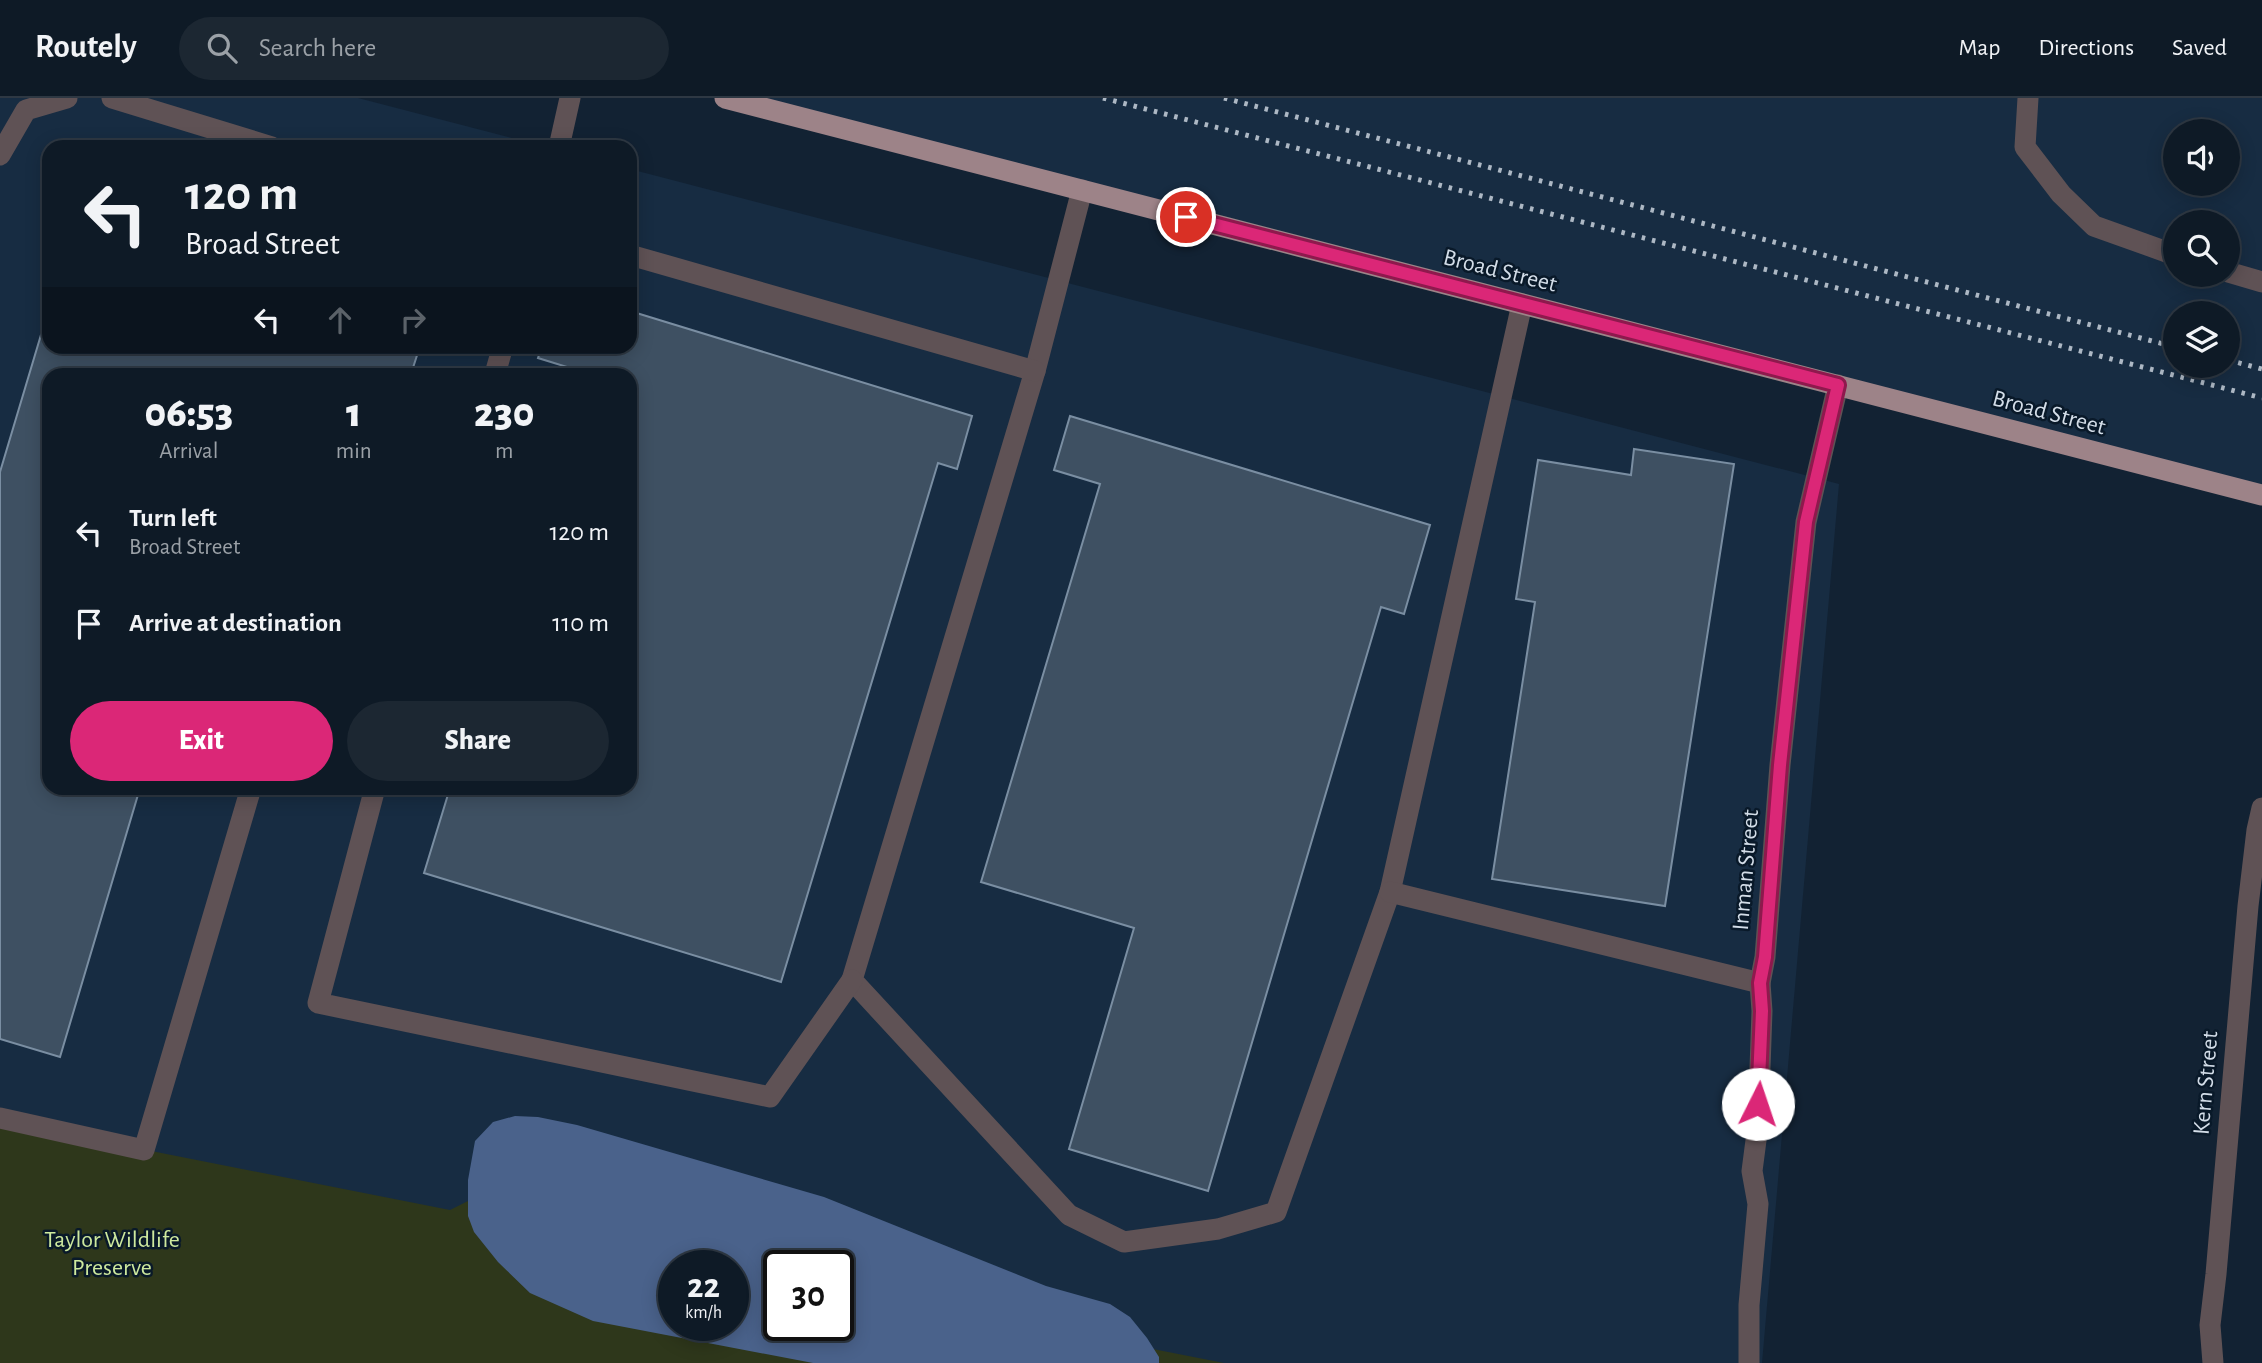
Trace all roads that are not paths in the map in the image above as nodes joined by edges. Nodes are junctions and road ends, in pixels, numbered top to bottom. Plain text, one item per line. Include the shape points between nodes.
1 (68, 98) edge
2 (112, 98) edge
3 (570, 98) edge
4 (725, 98) edge
5 (2028, 98) edge
6 (249, 140) edge
7 (561, 140) edge
8 (0, 156) edge
9 (1082, 190) junction
10 (2163, 251) edge
11 (637, 257) edge
12 (2240, 276) edge
13 (2262, 282) edge
14 (1522, 303) junction
15 (1035, 371) junction
16 (1838, 385) junction
17 (2262, 495) edge
18 (249, 795) edge
19 (373, 795) edge
20 (2262, 808) edge
21 (1390, 892) junction
22 (852, 981) junction
23 (1760, 983) junction
24 (0, 1118) edge
25 (1749, 1363) edge
26 (2213, 1363) edge

1 - 8 street via 26,110
2 - 6 street
3 - 7 street
4 - 9 main road, Broad Street
5 - 10 street via 2025,147 2061,194 2094,226
9 - 14 main road, Broad Street
9 - 15 street
11 - 15 street
12 - 13 street
14 - 16 main road, Broad Street
14 - 21 street
15 - 22 street
16 - 17 main road, Broad Street
16 - 23 street, Inman Street via 1806,522
18 - 24 street via 144,1150
19 - 22 street via 318,1003 770,1097
20 - 26 street, Kern Street via 2248,906 2210,1325
21 - 22 street via 1276,1212 1218,1228 1124,1242 1069,1214
21 - 23 street
23 - 25 street, Inman Street via 1758,1125 1752,1171 1758,1204

